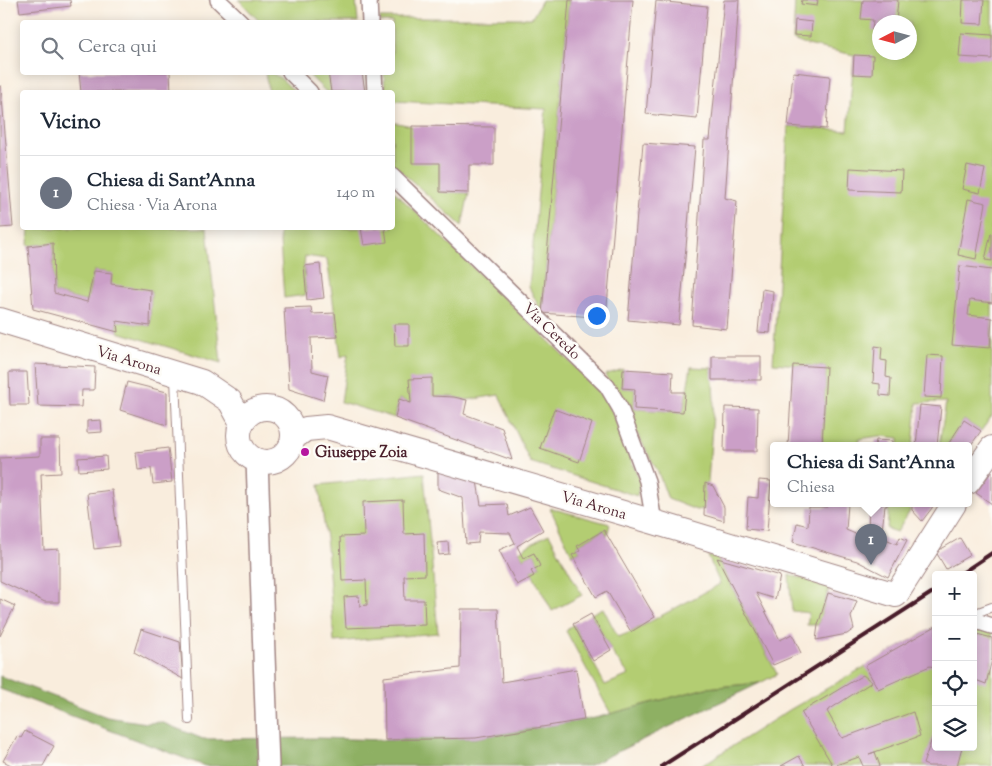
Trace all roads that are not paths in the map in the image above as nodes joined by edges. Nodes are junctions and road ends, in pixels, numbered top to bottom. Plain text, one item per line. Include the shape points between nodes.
1 (218, 0) edge
2 (369, 0) edge
3 (239, 20) edge
4 (370, 20) edge
5 (293, 75) edge
6 (374, 75) edge
7 (308, 90) edge
8 (376, 90) edge
9 (395, 179) edge
10 (0, 320) edge
11 (174, 374) junction
12 (242, 423) junction
13 (293, 438) junction
14 (992, 448) edge
15 (257, 460) junction
16 (972, 476) edge
17 (952, 507) edge
18 (654, 522) junction
19 (992, 607) edge
20 (977, 613) edge
21 (977, 621) edge
22 (992, 626) edge
23 (190, 720) dead end
24 (268, 766) edge

1 - 3 street
2 - 4 street
5 - 7 street
6 - 8 street
9 - 18 street, Via Ceredo via 606,386 620,408 647,481
10 - 11 main road, Via Arona
11 - 12 main road, Via Arona via 202,382 230,401
11 - 23 lane
12 - 13 main road via 253,410 278,410 290,421
12 - 15 main road via 241,445
13 - 15 main road via 291,446 280,458 264,462
13 - 18 main road, Via Arona via 306,429 327,427
14 - 16 main road
15 - 24 main road
17 - 18 main road, Via Arona via 896,595
19 - 20 lane
21 - 22 street

